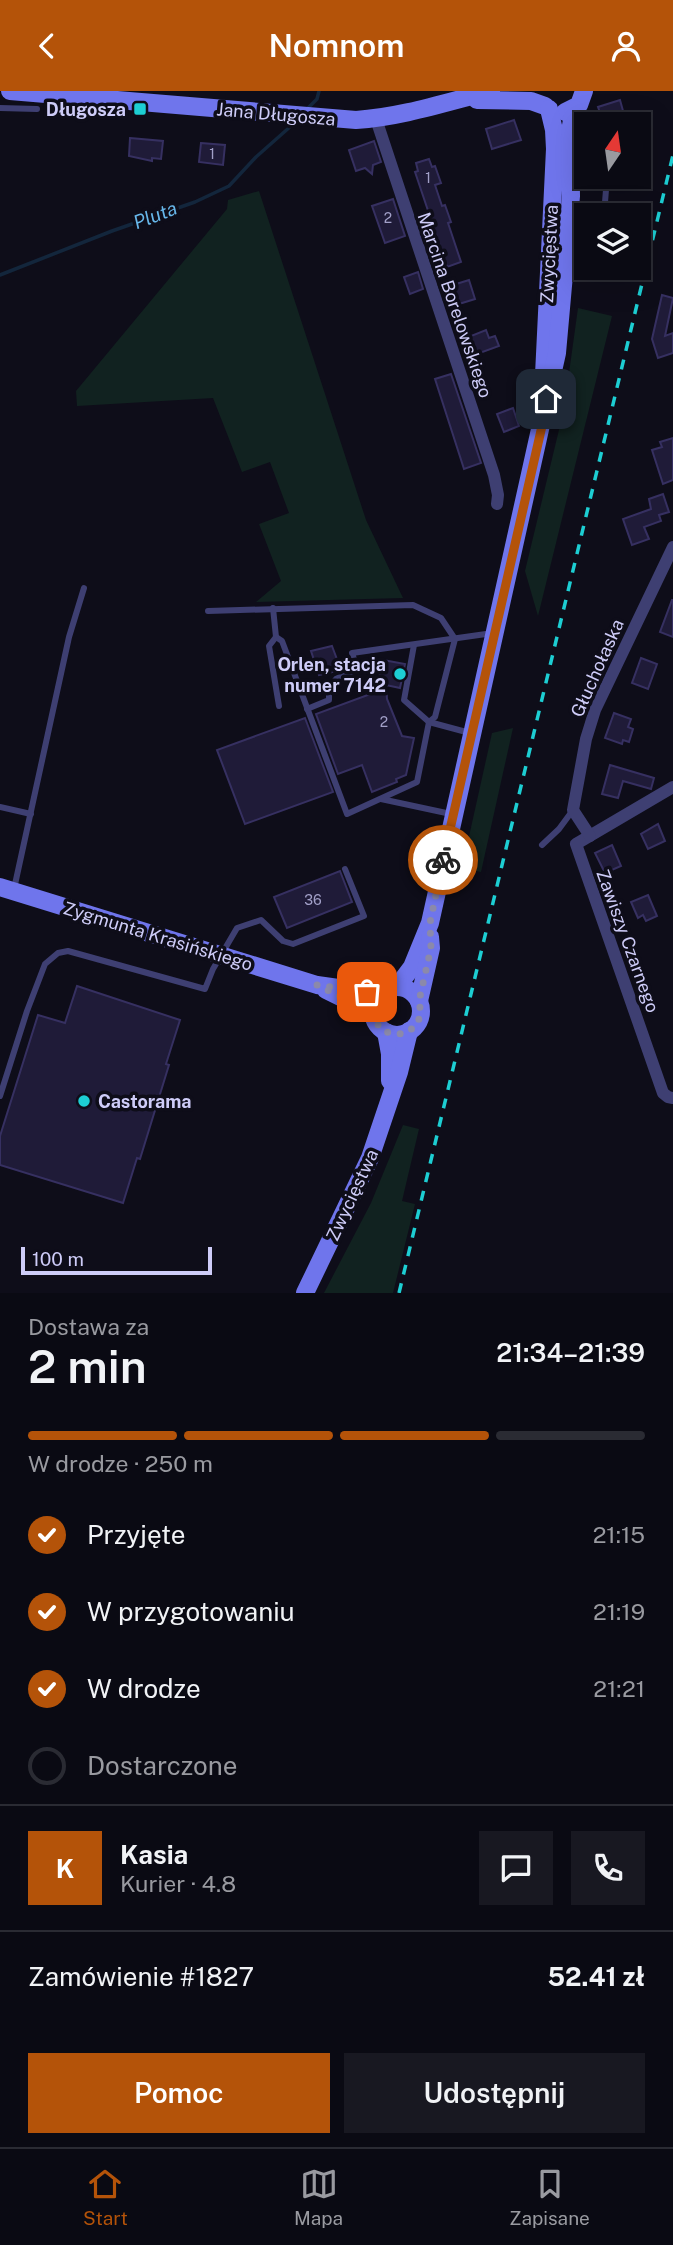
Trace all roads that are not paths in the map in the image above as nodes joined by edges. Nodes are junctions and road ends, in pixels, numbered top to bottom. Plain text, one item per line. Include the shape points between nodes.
1 (10, 91) edge
2 (491, 91) edge
3 (584, 91) edge
4 (463, 99) junction
5 (544, 102) edge
6 (0, 108) edge
7 (37, 109) dead end
8 (574, 109) junction
9 (376, 119) junction
10 (574, 147) edge
11 (574, 185) edge
12 (546, 399) junction
13 (497, 504) dead end
14 (673, 547) edge
15 (85, 588) dead end
16 (272, 608) junction
17 (208, 611) dead end
18 (495, 633) junction
19 (276, 637) junction
20 (455, 639) junction
21 (414, 645) junction
22 (279, 706) dead end
23 (307, 709) junction
24 (429, 722) junction
25 (472, 733) junction
26 (672, 792) edge
27 (381, 799) junction
28 (0, 807) edge
29 (573, 810) junction
30 (31, 814) junction
31 (453, 814) junction
32 (590, 836) junction
33 (542, 845) dead end
34 (345, 869) dead end
35 (7, 889) edge
36 (430, 923) junction
37 (221, 955) junction
38 (317, 985) junction
39 (390, 989) junction
40 (419, 1001) junction
41 (373, 1013) junction
42 (409, 1031) junction
43 (386, 1032) junction
44 (390, 1093) junction
45 (0, 1096) edge
46 (673, 1098) edge
47 (305, 1293) edge

1 - 9 main road, Jana Długosza via 316,118
2 - 4 main road
3 - 8 main road
4 - 5 main road
4 - 9 main road, Jana Długosza
5 - 8 main road via 562,113
5 - 12 main road, Zwycięstwa via 555,130
6 - 7 lane
8 - 10 main road, Zwycięstwa via 570,131
9 - 13 street, Marcina Borelowskiego via 494,475
11 - 12 main road, Zwycięstwa via 557,353
12 - 18 main road, Zwycięstwa
14 - 29 street, Głuchołaska via 594,710
15 - 30 lane via 69,637
16 - 17 lane
16 - 19 lane
16 - 20 lane via 413,605 441,618
18 - 20 lane
18 - 25 main road, Zwycięstwa
19 - 22 lane via 269,646
19 - 23 lane via 282,641
20 - 21 lane
20 - 24 lane via 435,717
21 - 23 lane via 352,653 356,669 336,679 329,688 329,700
21 - 24 lane via 404,700
23 - 27 lane via 347,814
24 - 25 lane
24 - 27 lane via 417,782
25 - 31 main road, Zwycięstwa
26 - 32 street
27 - 31 lane
28 - 30 lane
29 - 32 street
29 - 33 lane
30 - 35 lane
31 - 36 main road, Zwycięstwa
32 - 46 street, Zawiszy Czarnego via 576,844 581,861 663,1093
34 - 37 lane via 364,916 293,944 283,941 261,920 237,928
35 - 37 main road, Zygmunta Krasińskiego
36 - 39 main road, Zwycięstwa via 412,967
36 - 40 main road, Zwycięstwa via 431,948
37 - 38 main road, Zygmunta Krasińskiego
37 - 45 lane via 205,989 68,951 58,953 45,964
38 - 39 main road, Zygmunta Krasińskiego via 367,992
38 - 41 main road, Zygmunta Krasińskiego
39 - 40 main road via 410,991
39 - 41 main road via 377,998
40 - 42 main road via 421,1015
41 - 43 main road
42 - 43 main road
42 - 44 main road, Zwycięstwa
43 - 44 main road, Zwycięstwa
44 - 47 main road, Zwycięstwa via 370,1158

